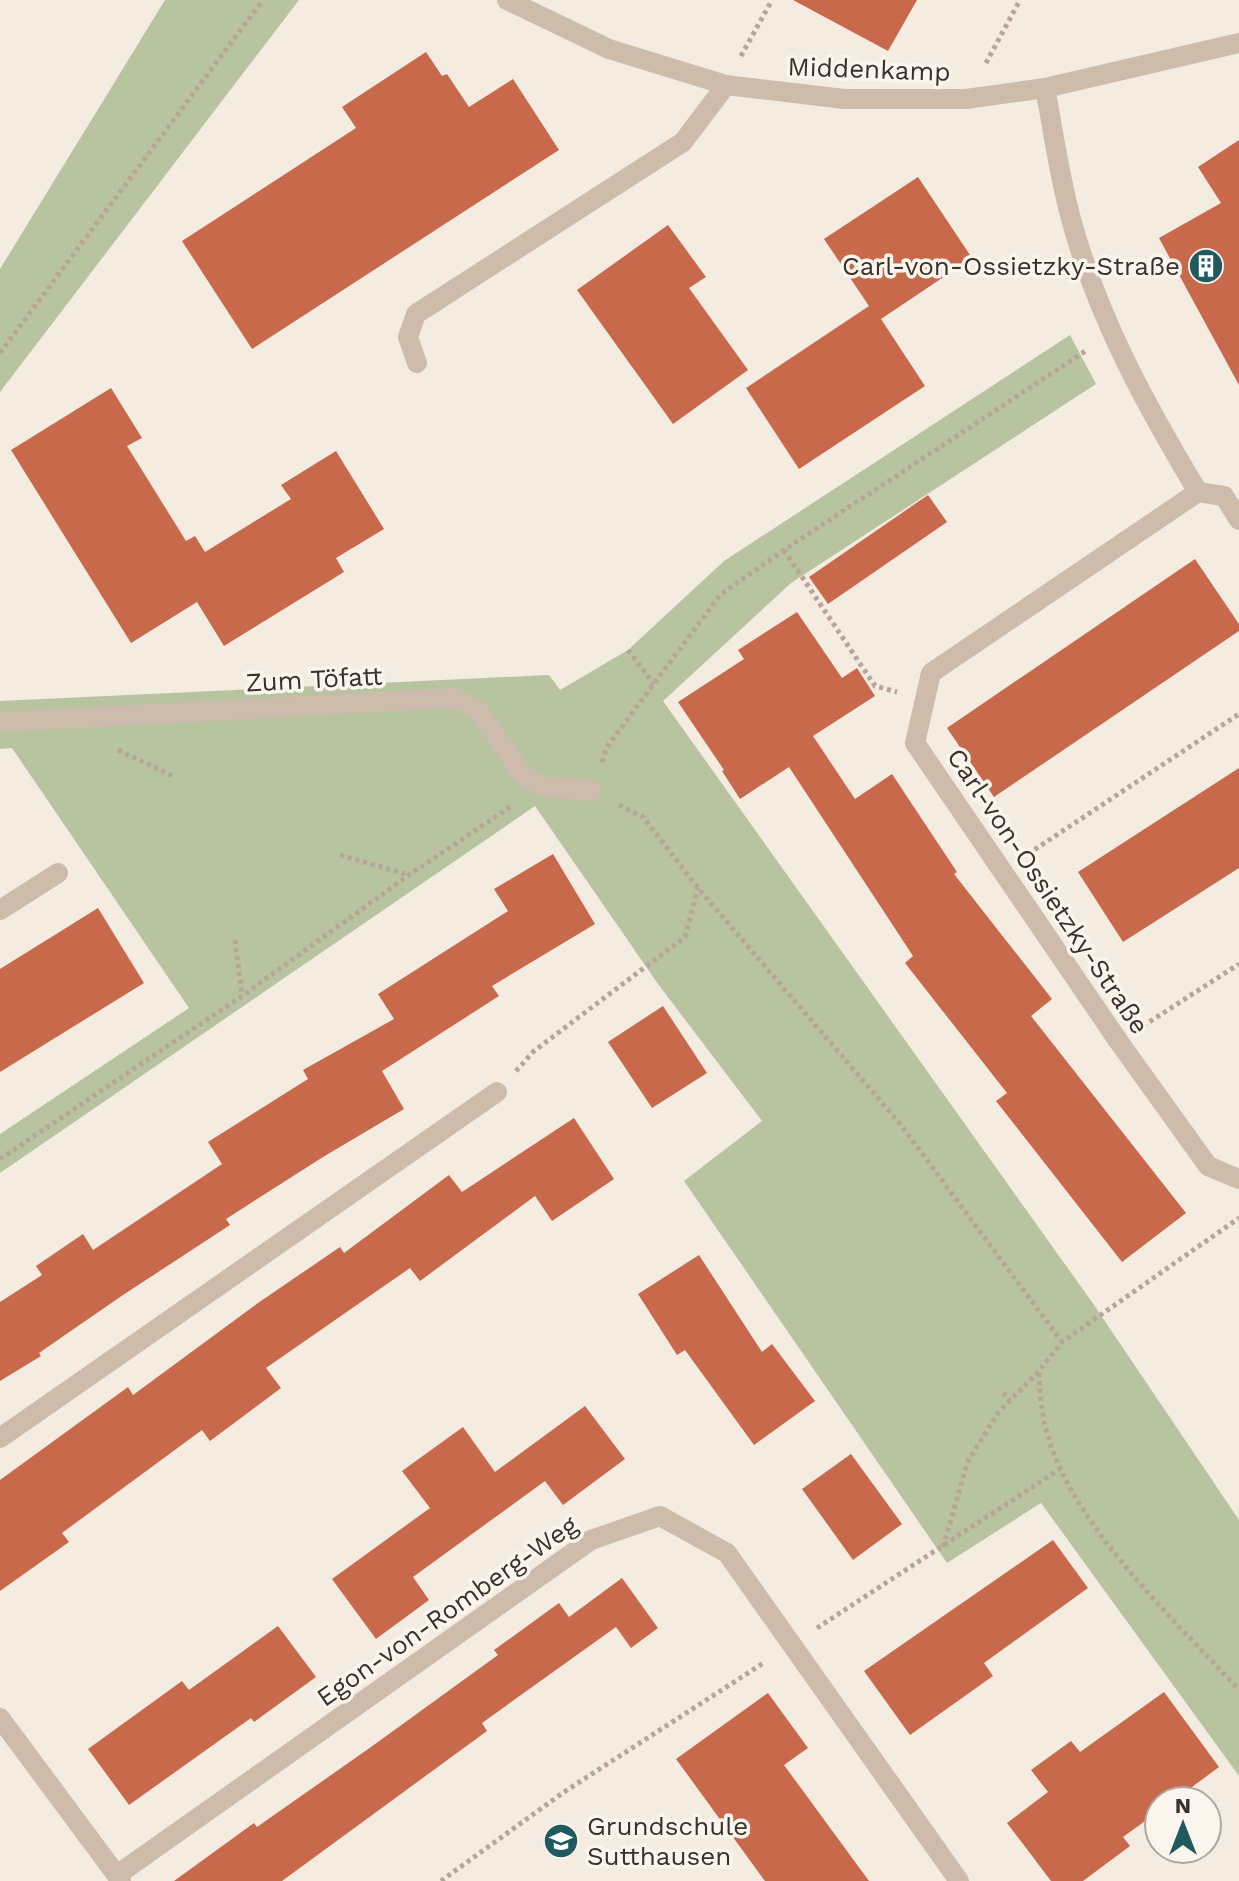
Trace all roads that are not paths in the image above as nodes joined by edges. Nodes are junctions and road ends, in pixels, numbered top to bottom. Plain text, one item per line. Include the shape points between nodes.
1 (507, 0) edge
2 (1239, 43) edge
3 (726, 85) junction
4 (1045, 88) junction
5 (417, 363) dead end
6 (1198, 492) junction
7 (1239, 520) edge
8 (0, 722) edge
9 (591, 791) road end
10 (58, 873) dead end
11 (0, 910) edge
12 (497, 1092) road end
13 (1239, 1179) edge
14 (0, 1438) edge
15 (0, 1718) edge
16 (119, 1878) edge
17 (959, 1881) edge

1 - 3 street, Middenkamp via 609,49
2 - 4 street, Middenkamp
3 - 4 street, Middenkamp via 844,99 966,99
3 - 5 street via 683,142 416,314 408,337
4 - 6 street via 1072,225 1111,334
6 - 7 street via 1224,496
6 - 13 street, Carl-von-Ossietzky-Straße via 931,673 915,743 1208,1166
8 - 9 street, Zum Töfatt via 455,698 478,710 522,774 541,786
10 - 11 street
12 - 14 street
15 - 16 street, Egon-von-Romberg-Weg
16 - 17 street, Egon-von-Romberg-Weg via 591,1540 660,1516 727,1553

